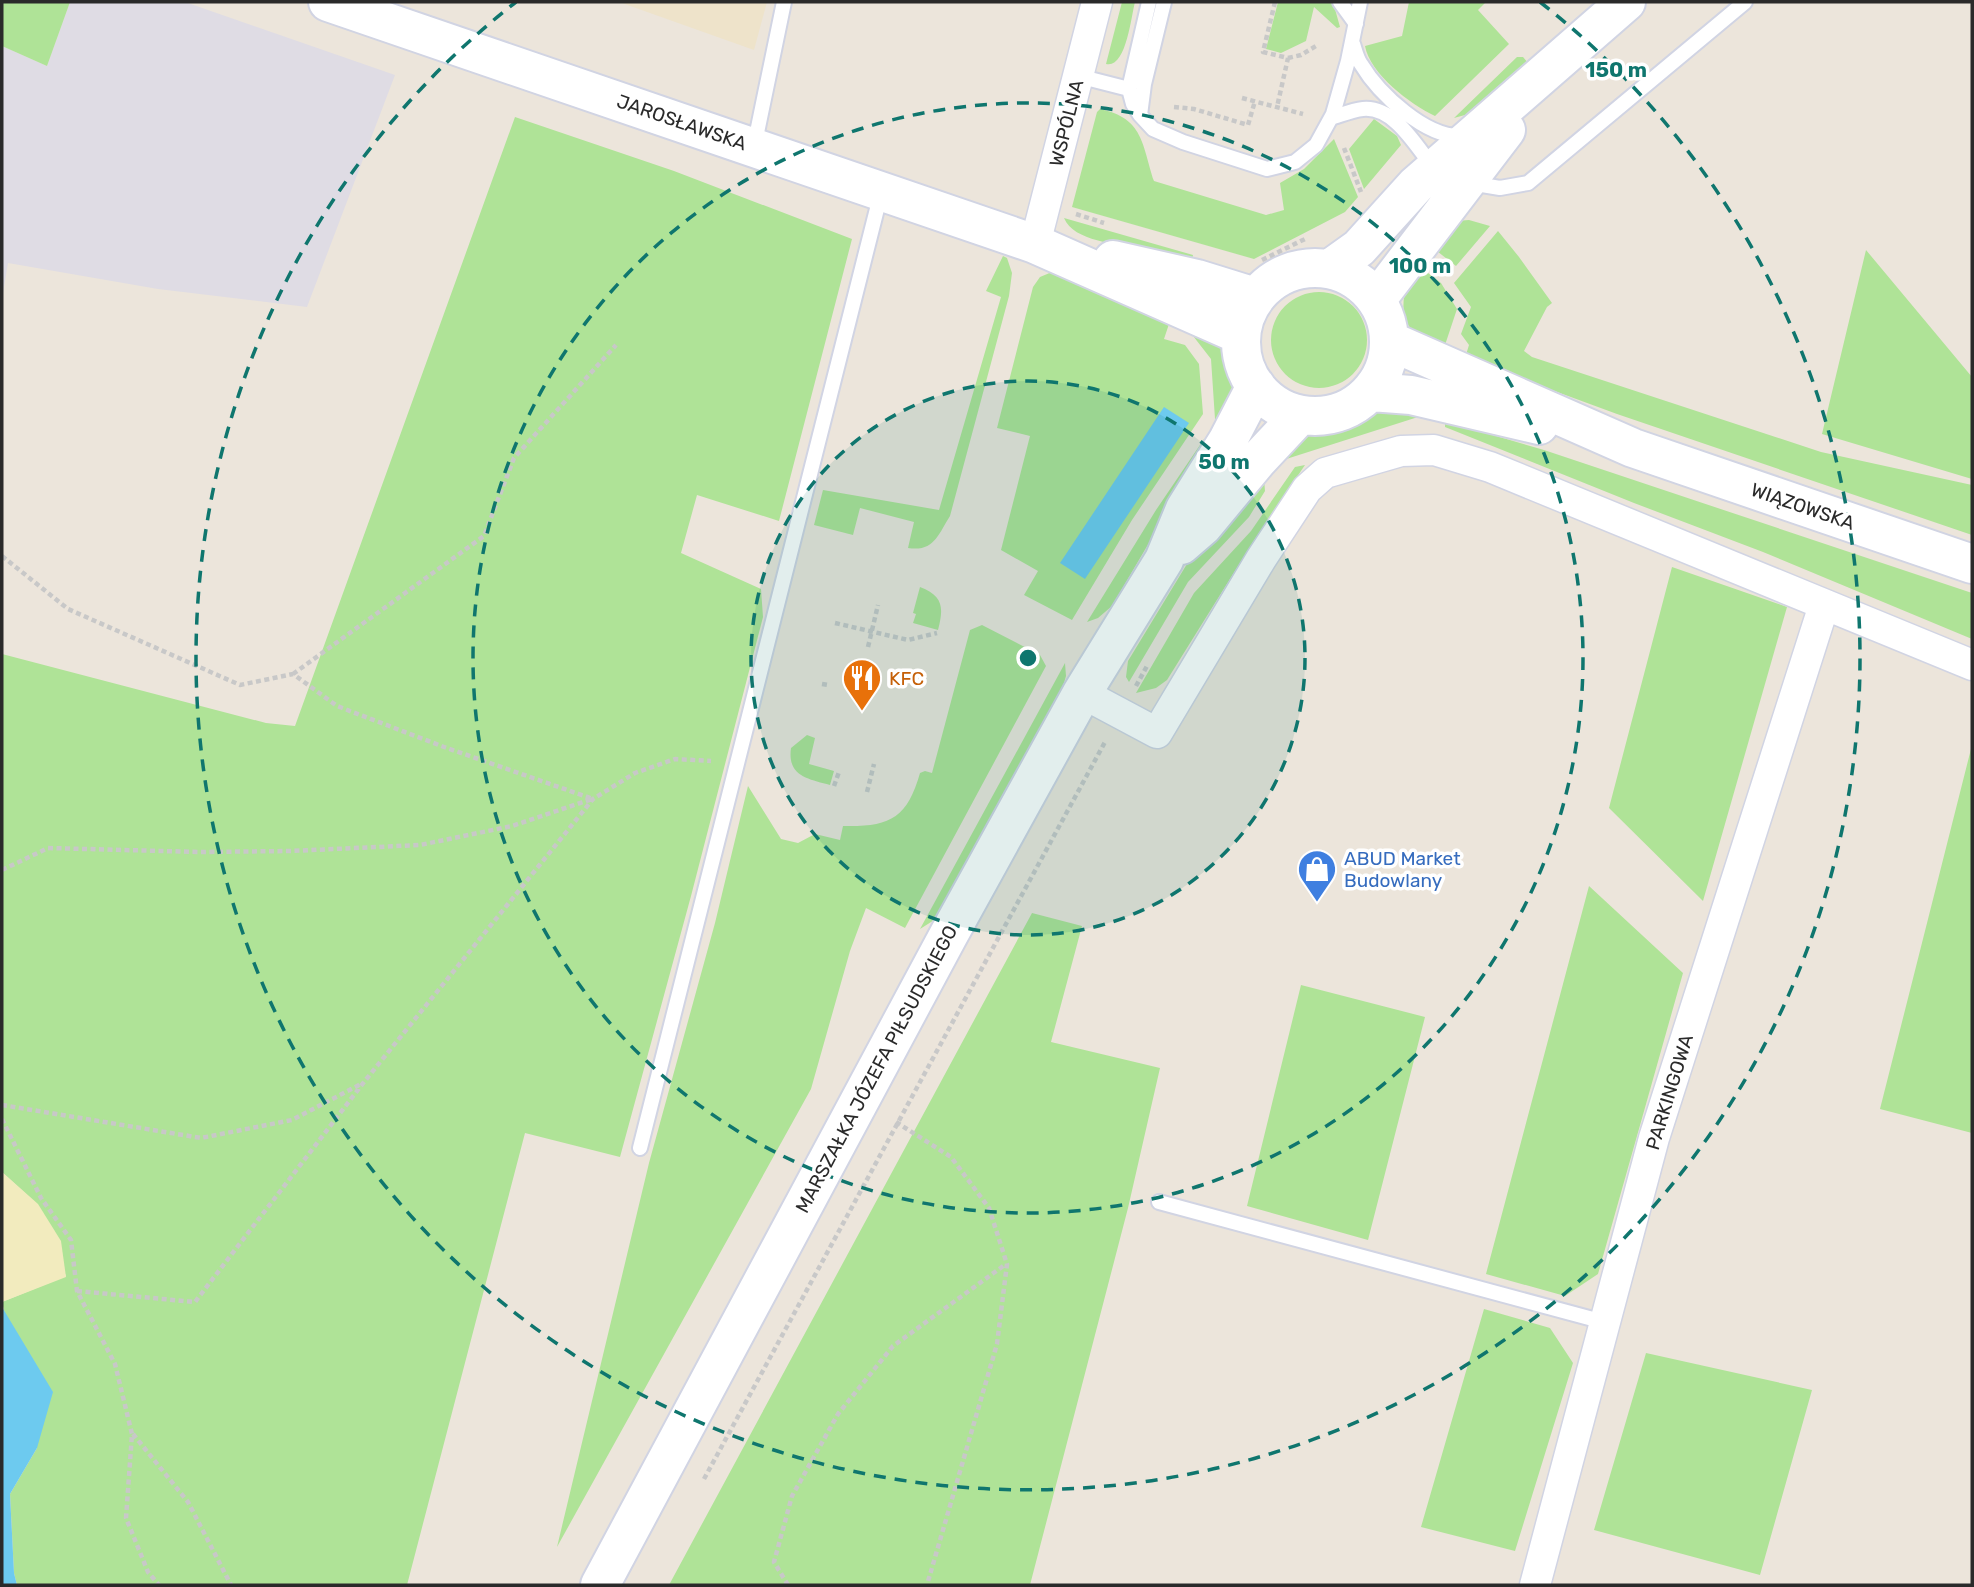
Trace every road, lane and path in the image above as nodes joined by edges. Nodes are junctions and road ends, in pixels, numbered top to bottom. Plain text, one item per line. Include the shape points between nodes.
1 (328, 2) edge
2 (785, 2) edge
3 (1097, 2) edge
4 (1149, 2) edge
5 (1164, 2) edge
6 (1275, 2) edge
7 (1340, 2) edge
8 (1360, 2) edge
9 (1626, 2) edge
10 (1745, 2) edge
11 (1356, 24) junction
12 (1585, 39) junction
13 (1353, 42) junction
14 (1316, 46) dead end
15 (1287, 58) junction
16 (1078, 76) junction
17 (1136, 91) junction
18 (1242, 98) dead end
19 (1255, 101) junction
20 (1277, 107) junction
21 (1304, 114) dead end
22 (1331, 118) junction
23 (1473, 136) junction
24 (1343, 144) dead end
25 (754, 147) junction
26 (1450, 176) junction
27 (882, 191) junction
28 (1364, 199) dead end
29 (1035, 244) junction
30 (1331, 268) junction
31 (1255, 297) junction
32 (1377, 299) junction
33 (1241, 335) junction
34 (1390, 341) junction
35 (616, 345) dead end
36 (1256, 386) junction
37 (1371, 392) junction
38 (1300, 415) junction
39 (1633, 448) junction
40 (2, 556) edge
41 (1164, 560) junction
42 (1972, 564) edge
43 (878, 605) dead end
44 (1824, 605) junction
45 (835, 622) dead end
46 (871, 631) junction
47 (937, 633) dead end
48 (867, 647) dead end
49 (1152, 656) dead end
50 (1972, 665) edge
51 (293, 674) junction
52 (1082, 694) junction
53 (1120, 714) junction
54 (744, 738) junction
55 (874, 764) dead end
56 (839, 772) dead end
57 (834, 786) dead end
58 (867, 792) dead end
59 (593, 799) junction
60 (2, 870) edge
61 (364, 1082) junction
62 (860, 1100) junction
63 (2, 1105) edge
64 (2, 1119) edge
65 (897, 1123) junction
66 (640, 1148) dead end
67 (1159, 1202) dead end
68 (1007, 1264) junction
69 (77, 1290) junction
70 (1604, 1322) junction
71 (132, 1434) junction
72 (699, 1488) dead end
73 (159, 1585) edge
74 (231, 1585) edge
75 (600, 1585) edge
76 (788, 1585) edge
77 (927, 1585) edge
78 (1535, 1585) edge

1 - 25 main road, JAROSŁAWSKA
2 - 25 lane
3 - 16 street, WSPÓLNA
4 - 17 lane
5 - 17 lane
6 - 15 path via 1263,52
7 - 11 lane
8 - 11 lane
9 - 12 main road
10 - 26 lane via 1528,183 1500,188
11 - 13 lane
12 - 23 main road
12 - 26 main road via 1496,141
13 - 22 lane
13 - 23 lane via 1360,63 1404,111 1448,137
14 - 15 path
15 - 20 path
16 - 17 lane
16 - 29 street, WSPÓLNA
17 - 19 path via 1167,107 1194,109 1248,125
17 - 22 lane via 1133,104 1153,129 1267,169 1295,162 1316,145
18 - 19 path
19 - 20 path
20 - 21 path
22 - 26 lane via 1364,108 1384,112
23 - 26 main road
24 - 28 path
25 - 27 main road, JAROSŁAWSKA
26 - 30 main road via 1416,185 1359,248
26 - 32 main road
27 - 29 main road, JAROSŁAWSKA
27 - 54 lane
29 - 31 main road, JAROSŁAWSKA via 1197,279
29 - 33 main road, JAROSŁAWSKA
30 - 31 main road via 1288,272
30 - 32 main road via 1357,279
31 - 33 main road via 1244,315
32 - 34 main road via 1387,319
33 - 36 main road via 1242,356
34 - 37 main road via 1386,368
34 - 39 main road, WIĄZOWSKA
35 - 51 path via 514,458 484,536
36 - 38 main road via 1276,407
36 - 41 main road, MARSZAŁKA JÓZEFA PIŁSUDSKIEGO via 1185,509
37 - 38 main road via 1351,408 1326,416
37 - 39 main road, WIĄZOWSKA via 1424,398
38 - 41 main road, MARSZAŁKA JÓZEFA PIŁSUDSKIEGO via 1203,526
39 - 42 main road, WIĄZOWSKA
40 - 51 path via 68,609 240,685
41 - 52 main road, MARSZAŁKA JÓZEFA PIŁSUDSKIEGO
43 - 46 path
44 - 50 street
44 - 53 street via 1490,467 1434,450 1401,451 1325,473 1307,489 1157,733
44 - 70 street, PARKINGOWA via 1654,1138
45 - 46 path
46 - 47 path via 908,640
46 - 48 path
49 - 53 path
51 - 59 path via 337,706
52 - 53 street
52 - 62 main road, MARSZAŁKA JÓZEFA PIŁSUDSKIEGO
53 - 65 path
54 - 59 path via 711,761 675,759 635,773
54 - 66 lane
55 - 58 path
56 - 57 path
59 - 60 path via 512,826 420,845 278,851 48,848
59 - 61 path
61 - 63 path via 292,1120 201,1138
61 - 69 path via 195,1302
62 - 65 path
62 - 75 main road, MARSZAŁKA JÓZEFA PIŁSUDSKIEGO
64 - 69 path via 41,1198 71,1240
65 - 68 path via 951,1157 989,1208
65 - 72 path
67 - 70 lane
68 - 76 path via 893,1346 838,1414 792,1496 775,1562
68 - 77 path via 997,1344
69 - 71 path via 115,1364
70 - 78 street, PARKINGOWA
71 - 73 path via 126,1518 148,1572
71 - 74 path via 188,1502

